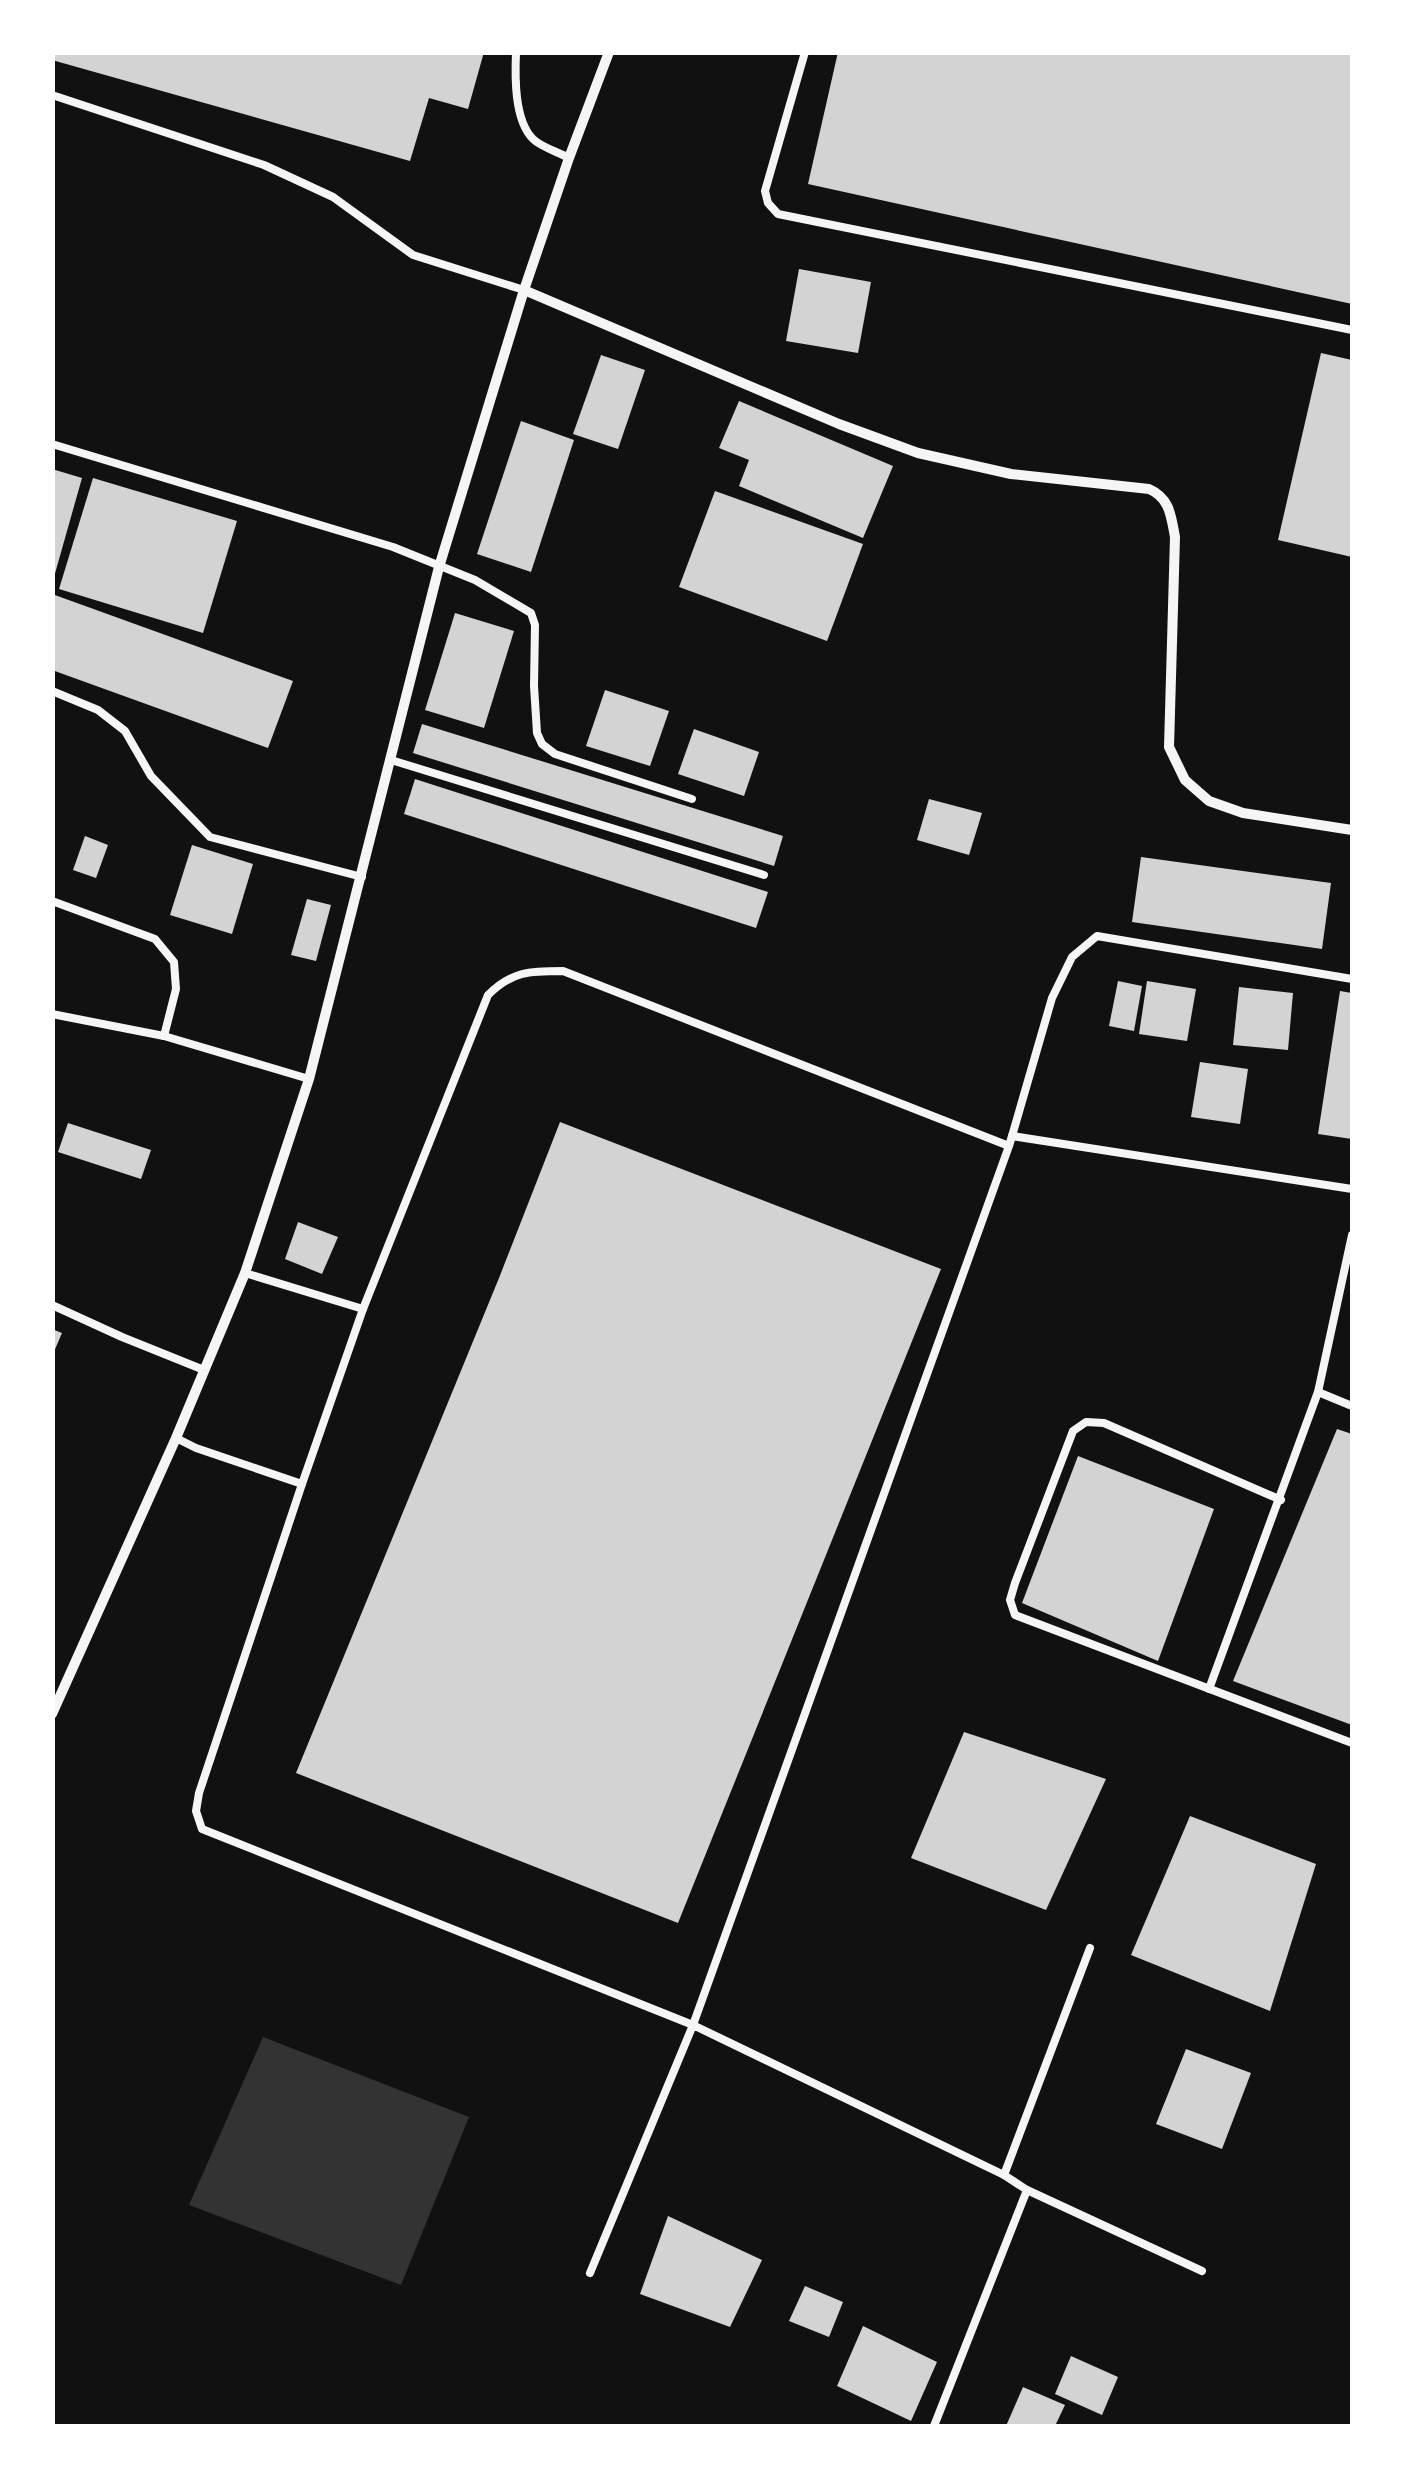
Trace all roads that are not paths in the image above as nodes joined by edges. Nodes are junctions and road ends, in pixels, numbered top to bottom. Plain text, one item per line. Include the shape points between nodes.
1 (516, 52) edge
2 (608, 52) edge
3 (805, 52) edge
4 (52, 95) edge
5 (569, 158) junction
6 (524, 290) junction
7 (1352, 330) edge
8 (52, 444) edge
9 (439, 567) junction
10 (52, 692) edge
11 (391, 760) junction
12 (692, 799) dead end
13 (1352, 830) edge
14 (764, 875) dead end
15 (362, 877) junction
16 (52, 901) edge
17 (1352, 979) edge
18 (52, 1014) edge
19 (164, 1036) junction
20 (308, 1080) junction
21 (1011, 1141) junction
22 (1352, 1189) edge
23 (1352, 1235) edge
24 (245, 1273) junction
25 (52, 1304) edge
26 (363, 1309) junction
27 (204, 1370) junction
28 (1318, 1392) junction
29 (1352, 1406) edge
30 (176, 1438) junction
31 (302, 1484) junction
32 (1280, 1500) junction
33 (1209, 1689) junction
34 (52, 1714) edge
35 (1352, 1743) edge
36 (1090, 1948) dead end
37 (693, 2025) junction
38 (1004, 2175) junction
39 (1027, 2190) junction
40 (1202, 2271) dead end
41 (590, 2273) dead end
42 (934, 2426) edge

1 - 5 lane via 521,117 532,138
2 - 5 street
3 - 7 lane via 766,190 778,214
4 - 6 lane via 264,165 333,198 413,255
5 - 6 street
6 - 9 street
6 - 13 street via 918,453 1011,474 1159,494 1175,537 1169,747 1186,780 1209,801 1243,813
8 - 9 lane via 393,547
9 - 11 street
9 - 12 lane via 531,613 542,744
10 - 15 lane via 98,710 125,731 152,776 210,838
11 - 14 lane
11 - 15 street
15 - 20 street
16 - 19 lane via 155,939 174,962 176,989
17 - 21 lane via 1097,936 1072,957 1052,998
18 - 19 lane
19 - 20 lane
20 - 24 street
21 - 22 lane
21 - 26 lane via 563,971 532,971 504,980 488,995
21 - 37 lane
23 - 28 lane
24 - 26 lane
24 - 27 street
25 - 27 lane
26 - 31 lane
27 - 30 street
28 - 29 lane
28 - 32 lane
30 - 31 lane
30 - 34 street
31 - 37 lane via 199,1793 202,1830
32 - 33 lane
32 - 33 lane via 1104,1423 1086,1422 1074,1431 1015,1583 1015,1614
33 - 35 lane
36 - 38 lane
37 - 38 lane
37 - 41 lane
38 - 39 lane
39 - 40 lane
39 - 42 lane

